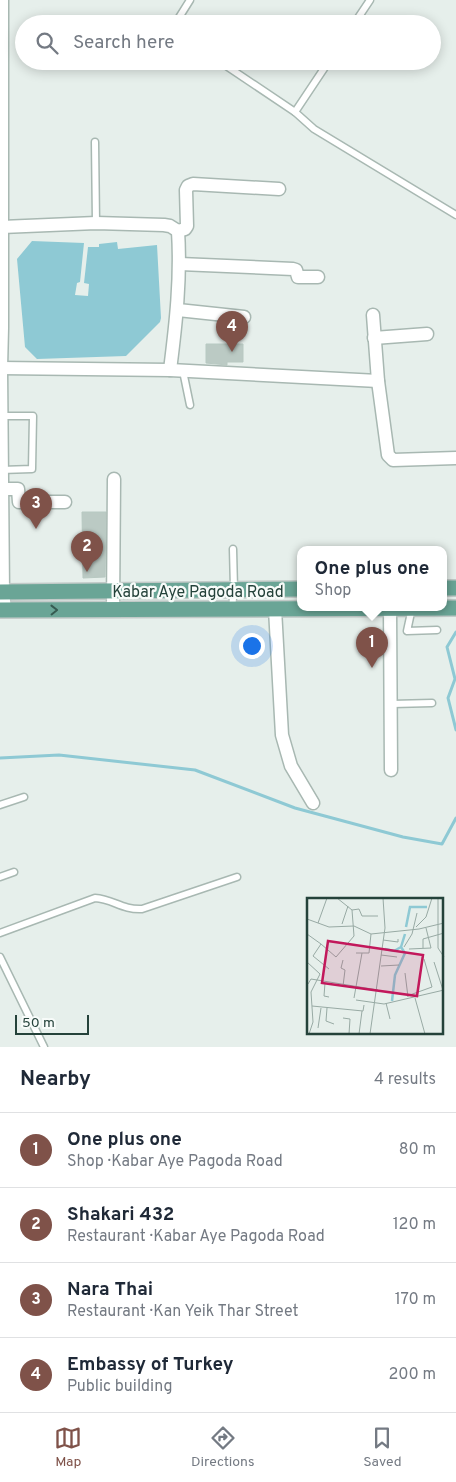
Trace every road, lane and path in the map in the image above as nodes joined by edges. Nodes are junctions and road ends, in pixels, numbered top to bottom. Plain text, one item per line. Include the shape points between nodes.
1 (2, 0) edge
2 (190, 0) edge
3 (370, 0) edge
4 (181, 15) edge
5 (360, 15) edge
6 (1, 35) edge
7 (232, 70) edge
8 (323, 70) edge
9 (295, 112) junction
10 (95, 142) dead end
11 (1, 144) edge
12 (279, 189) dead end
13 (1, 197) edge
14 (456, 215) edge
15 (96, 224) junction
16 (2, 227) junction
17 (178, 231) junction
18 (180, 264) junction
19 (1, 269) edge
20 (318, 277) dead end
21 (178, 310) junction
22 (373, 315) dead end
23 (244, 317) dead end
24 (1, 328) edge
25 (427, 334) dead end
26 (374, 338) junction
27 (0, 368) edge
28 (170, 370) junction
29 (184, 371) junction
30 (378, 381) junction
31 (190, 405) dead end
32 (1, 412) edge
33 (1, 437) edge
34 (456, 458) edge
35 (1, 470) edge
36 (114, 479) dead end
37 (1, 489) junction
38 (65, 502) dead end
39 (233, 549) dead end
40 (234, 589) junction
41 (297, 589) edge
42 (114, 590) junction
43 (2, 592) edge
44 (232, 608) junction
45 (275, 608) junction
46 (297, 608) edge
47 (114, 609) junction
48 (3, 610) edge
49 (390, 611) edge
50 (411, 611) edge
51 (437, 630) dead end
52 (432, 703) dead end
53 (392, 704) junction
54 (391, 770) dead end
55 (24, 797) dead end
56 (313, 803) dead end
57 (0, 805) edge
58 (14, 872) dead end
59 (0, 877) edge
60 (237, 877) dead end
61 (0, 933) edge
62 (0, 957) edge
63 (44, 1047) edge

1 - 6 street
2 - 4 lane
3 - 5 lane
6 - 11 street
7 - 9 lane
8 - 9 lane
9 - 14 lane via 314,129
10 - 15 lane
11 - 13 street
12 - 17 street via 188,186 187,226
13 - 16 street
15 - 16 street
15 - 17 street via 164,225
16 - 19 street
17 - 18 street
18 - 20 street via 293,269 298,277
18 - 21 street
19 - 24 street
21 - 23 street
21 - 28 street
22 - 26 street
24 - 27 street
25 - 26 street
26 - 30 street
27 - 28 street
27 - 32 street
28 - 29 street
29 - 30 street
29 - 31 lane
30 - 34 street via 388,455 394,460
32 - 33 street
32 - 35 lane via 32,416 32,469
33 - 35 street
35 - 37 street
36 - 42 street
37 - 38 street via 18,489 19,502
37 - 43 street
39 - 40 lane
40 - 41 main road, Kabar Aye Pagoda Road
40 - 42 main road, Kabar Aye Pagoda Road
40 - 44 lane
42 - 43 main road, Kabar Aye Pagoda Road
42 - 47 street
43 - 48 street
44 - 45 main road, Kabar Aye Pagoda Road
44 - 47 main road, Kabar Aye Pagoda Road
45 - 46 main road, Kabar Aye Pagoda Road
45 - 56 street via 282,735 291,766
48 -> 47 main road, Kabar Aye Pagoda Road
49 - 53 street
50 - 51 lane via 407,631
52 - 53 lane
53 - 54 street
55 - 57 lane
58 - 59 lane
60 - 61 lane via 142,909 123,908 103,898 95,898
62 - 63 lane

